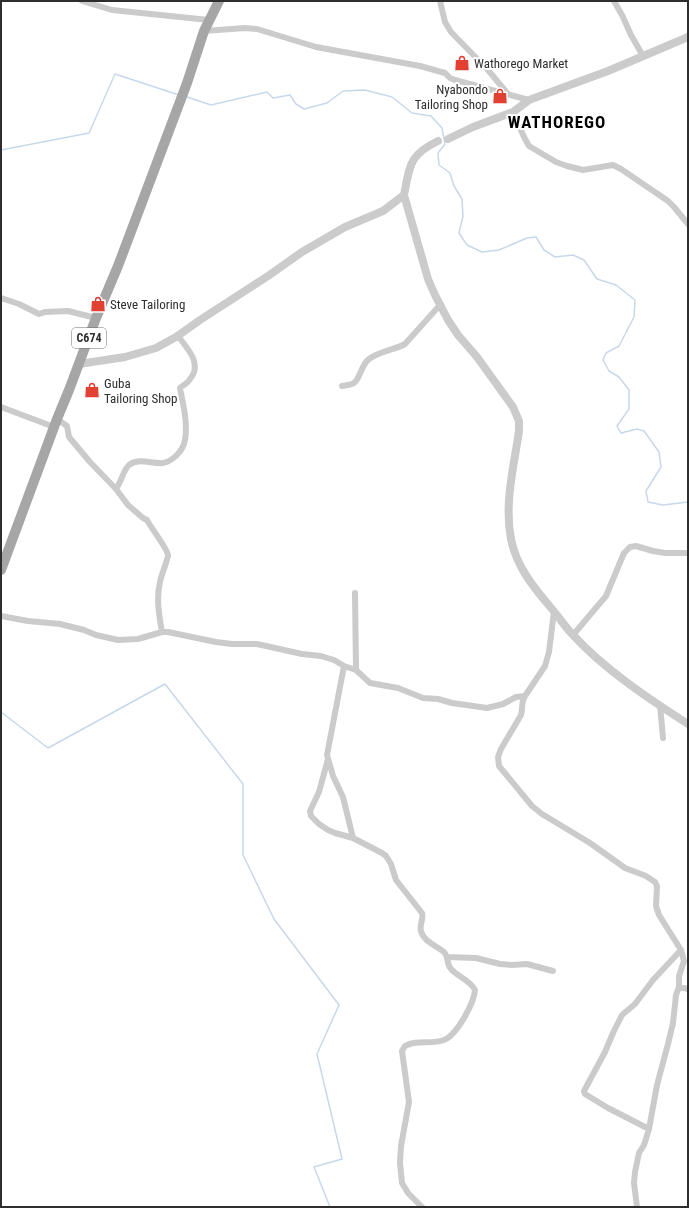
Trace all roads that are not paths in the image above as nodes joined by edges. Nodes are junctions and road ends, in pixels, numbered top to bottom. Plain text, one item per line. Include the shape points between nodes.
1 (82, 1) edge
2 (219, 1) edge
3 (440, 1) edge
4 (614, 1) edge
5 (208, 27) junction
6 (688, 37) edge
7 (643, 56) junction
8 (508, 94) junction
9 (529, 100) junction
10 (513, 112) junction
11 (448, 139) joint
12 (438, 141) joint
13 (404, 194) junction
14 (688, 224) edge
15 (1, 298) edge
16 (440, 305) junction
17 (96, 318) junction
18 (178, 336) junction
19 (79, 364) junction
20 (342, 386) dead end
21 (1, 407) edge
22 (56, 423) junction
23 (116, 489) junction
24 (688, 552) edge
25 (1, 570) edge
26 (355, 593) dead end
27 (554, 611) junction
28 (1, 616) edge
29 (162, 632) junction
30 (573, 635) junction
31 (344, 666) junction
32 (356, 670) junction
33 (525, 696) junction
34 (660, 705) junction
35 (688, 724) edge
36 (663, 738) dead end
37 (328, 760) junction
38 (353, 838) junction
39 (681, 950) junction
40 (447, 957) junction
41 (554, 970) dead end
42 (679, 987) junction
43 (688, 989) edge
44 (649, 1129) junction
45 (422, 1207) edge
46 (637, 1207) edge

1 - 5 street via 112,10
2 - 5 main road, C674
3 - 8 street via 445,22 451,32
4 - 7 street
5 - 8 street via 257,29 316,47 420,66 445,73 455,80
5 - 17 main road, C674
6 - 7 street
7 - 9 street via 608,72
8 - 9 street
9 - 10 street
10 - 11 street
10 - 14 street via 529,146 556,162 577,169 613,165 668,201
11 - 12 street
12 - 13 street via 425,148 413,160
13 - 16 street via 428,278
13 - 18 street via 383,212 345,227 302,252
15 - 17 street via 39,314 68,311
16 - 20 street via 405,344 375,355 364,365 356,382
16 - 27 street via 458,335 513,406 517,416 519,430 508,510 511,539 520,566 534,588
17 - 19 main road, C674
18 - 19 street via 140,353
18 - 23 street via 193,356 195,368 191,379 180,388 185,419 185,441 180,452 170,461 144,461 129,465
19 - 22 main road, C674
21 - 22 street
22 - 23 street via 67,426 69,437
22 - 25 main road, C674
23 - 29 street via 128,505 147,520 168,554 158,592
24 - 30 street via 664,553 636,546 630,547 624,553 606,596
26 - 32 street
27 - 30 street
27 - 33 street via 545,666
28 - 29 street via 60,624 118,640 138,639
29 - 31 street via 216,642 257,644 320,656
30 - 34 street via 619,676
31 - 32 street
31 - 37 street via 328,747
32 - 33 street via 370,683 398,688 423,698 452,703 487,708
33 - 39 street via 518,722 500,749 499,766 532,806 542,814 590,843 624,868 655,882 659,915
34 - 35 street
34 - 36 street
37 - 38 street via 343,797
37 - 38 street via 310,815 328,830
38 - 40 street via 386,856 396,880 422,913 420,928 424,937
39 - 42 street via 684,961 679,976
39 - 44 street via 635,1004 622,1015 584,1091 608,1108
40 - 41 street via 476,958 500,964 527,964
40 - 45 street via 451,970 475,990 473,1000 461,1022 448,1038 436,1042 413,1042 402,1050 409,1102 401,1146 402,1183
42 - 43 street
42 - 44 street
44 - 46 street via 639,1153 635,1172

